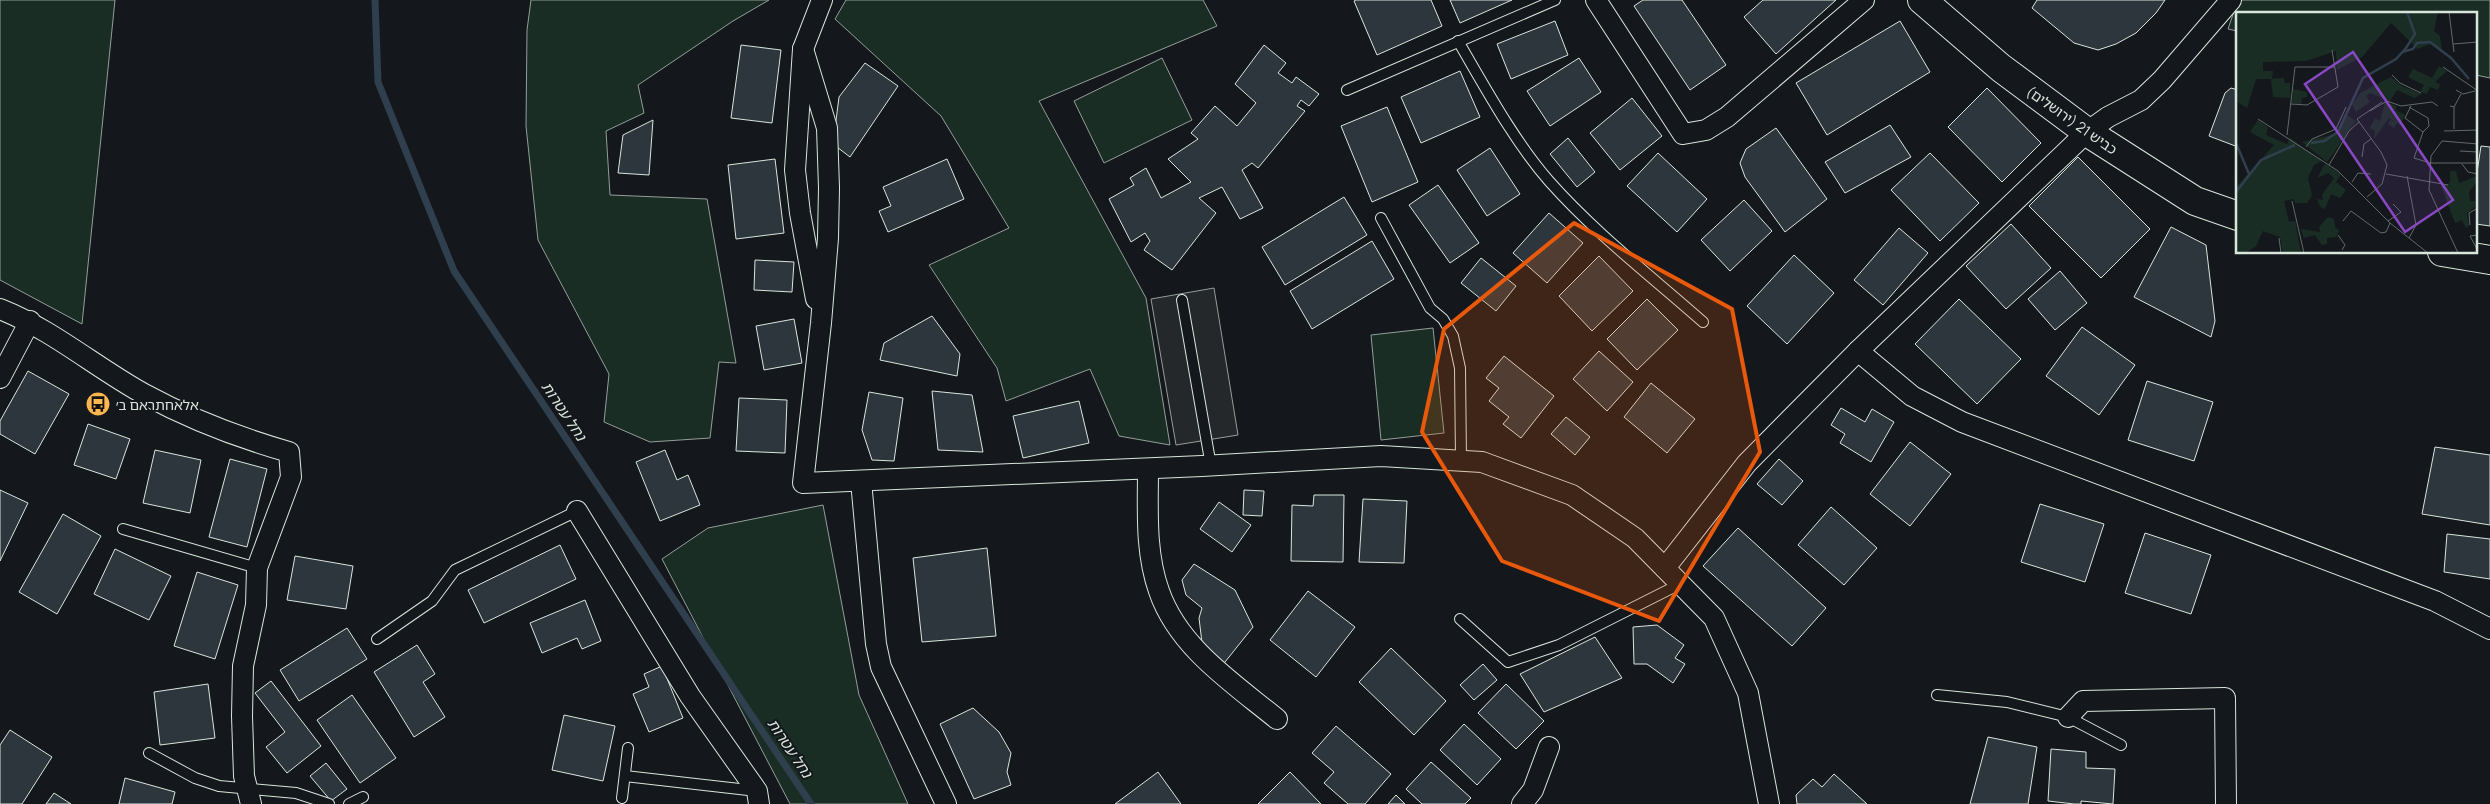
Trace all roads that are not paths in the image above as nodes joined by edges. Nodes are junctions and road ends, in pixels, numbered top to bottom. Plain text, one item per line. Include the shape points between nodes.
1 (822, 0) edge
2 (1556, 0) edge
3 (1596, 0) edge
4 (1864, 0) edge
5 (1922, 0) edge
6 (2230, 0) edge
7 (1458, 41) junction
8 (802, 49) junction
9 (1347, 90) dead end
10 (2088, 132) junction
11 (2236, 215) edge
12 (1381, 218) dead end
13 (2454, 254) edge
14 (2490, 260) edge
15 (1182, 300) dead end
16 (0, 309) edge
17 (30, 321) junction
18 (1703, 322) dead end
19 (820, 323) junction
20 (1858, 351) junction
21 (0, 378) edge
22 (1461, 460) junction
23 (1211, 466) junction
24 (1148, 469) junction
25 (861, 481) junction
26 (577, 511) joint
27 (123, 529) dead end
28 (257, 568) junction
29 (1665, 568) junction
30 (1680, 584) junction
31 (1460, 619) dead end
32 (2490, 629) edge
33 (377, 639) dead end
34 (1938, 694) dead end
35 (2068, 718) junction
36 (1277, 719) dead end
37 (2121, 745) dead end
38 (1550, 747) dead end
39 (628, 748) dead end
40 (149, 753) dead end
41 (625, 776) junction
42 (249, 796) edge
43 (363, 797) dead end
44 (622, 798) dead end
45 (758, 798) edge
46 (329, 804) edge
47 (349, 804) edge
48 (946, 804) edge
49 (1522, 804) edge
50 (1769, 804) edge
51 (2226, 804) edge

1 - 8 street
2 - 7 lane
3 - 4 street via 1683,134 1706,130 1727,117
5 - 10 main road, כביש 21 (ירושלים) via 2001,68
6 - 10 street via 2141,100 2108,117
7 - 9 lane
7 - 18 lane via 1503,116 1548,180 1597,230
8 - 19 street via 795,170
8 - 19 street via 827,128 830,188
10 - 11 main road, כביש 21 (ירושלים) via 2195,201
10 - 20 street
12 - 22 lane via 1430,308 1443,318 1453,336 1460,368
13 - 14 main road
15 - 23 lane
16 - 17 street
17 - 21 street
17 - 28 street via 145,394 239,437 290,452 291,477
19 - 25 street via 803,484
20 - 29 street via 1747,463
20 - 32 street via 1912,396 1962,422 2436,601
22 - 23 street via 1381,456
22 - 29 street via 1482,462 1572,496 1635,538
23 - 24 street
24 - 25 street
24 - 36 street via 1148,537 1159,591 1181,633 1218,672
25 - 48 street via 876,644 881,667
26 - 33 lane via 455,570 432,602
26 - 45 street via 690,696
27 - 28 lane
28 - 42 street via 256,605 243,666 244,776
29 - 30 street
30 - 31 lane via 1559,645 1508,662
30 - 50 street via 1714,618 1748,693
34 - 35 lane via 2007,702
35 - 37 lane
35 - 51 street via 2083,701 2225,698
38 - 49 street via 1533,790
39 - 41 lane
40 - 42 lane via 196,778
41 - 44 lane
41 - 45 lane
42 - 46 lane via 296,793
43 - 47 lane

